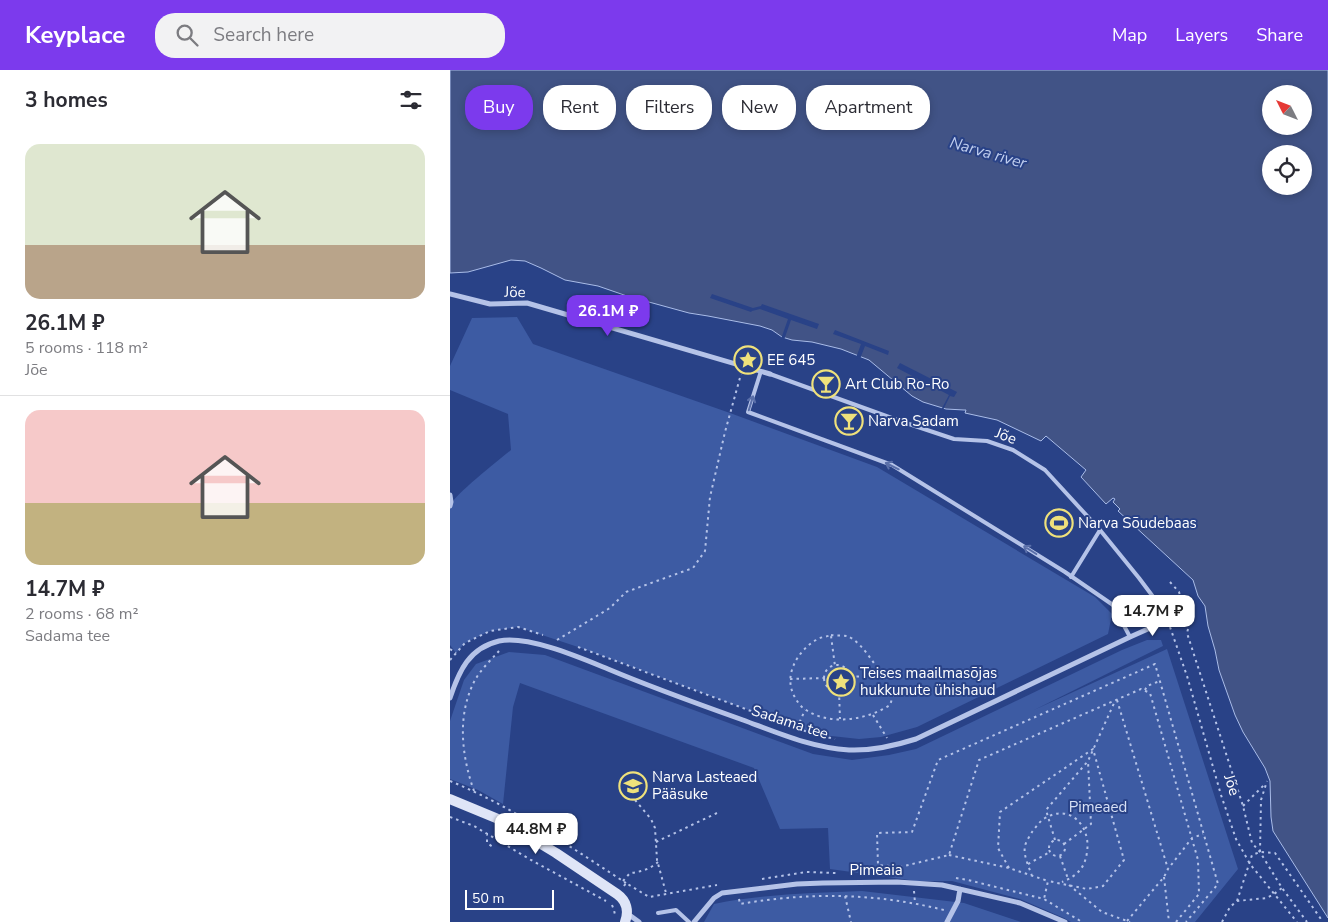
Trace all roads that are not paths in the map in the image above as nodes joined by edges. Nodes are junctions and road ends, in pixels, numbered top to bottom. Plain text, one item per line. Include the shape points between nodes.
1 (450, 294) edge
2 (760, 371) junction
3 (770, 374) joint
4 (450, 495) edge
5 (450, 506) edge
6 (1100, 530) junction
7 (1071, 577) junction
8 (1168, 620) joint
9 (1130, 637) junction
10 (450, 698) edge
11 (450, 799) edge
12 (960, 889) junction
13 (658, 913) dead end
14 (626, 918) edge
15 (639, 922) edge
16 (689, 922) edge
17 (694, 922) edge
18 (947, 922) edge
19 (1064, 922) edge

1 - 2 street, Jõe via 490,304 527,303
2 - 3 street, Jõe
7 -> 2 lane via 892,465 748,412
3 - 6 lane, Jõe via 954,438 987,441 1013,450 1045,470
4 - 5 street
6 - 7 lane
6 - 8 lane, Jõe
7 - 9 lane via 1113,605
8 - 9 street, Sadama tee
9 - 10 street, Sadama tee via 916,740 884,748 851,750 809,744 581,658 519,640 498,641 474,653 460,670
11 - 14 street via 503,821 622,897 627,908
12 - 17 street, Pimeaia via 897,882 805,883 738,890 714,898
12 - 18 street via 958,901
12 - 19 street, Pimeaia via 1020,903
13 - 16 lane via 676,910
14 - 15 street

